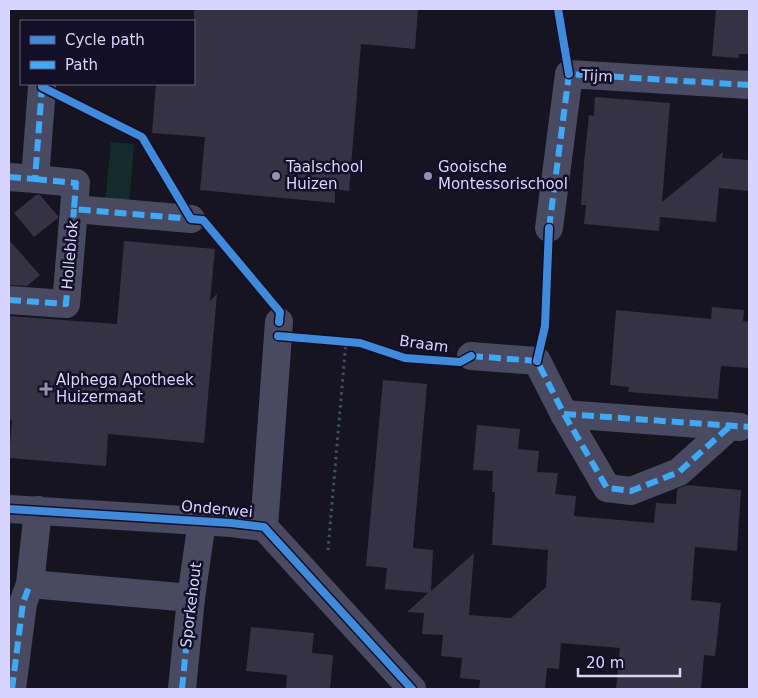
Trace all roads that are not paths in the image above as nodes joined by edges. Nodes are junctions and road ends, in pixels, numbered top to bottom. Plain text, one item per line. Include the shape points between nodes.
1 (749, 85) edge
2 (42, 87) dead end
3 (22, 178) edge
4 (74, 209) junction
5 (191, 219) dead end
6 (549, 228) dead end
7 (9, 300) edge
8 (279, 322) dead end
9 (471, 356) dead end
10 (564, 414) junction
11 (740, 427) edge
12 (9, 509) edge
13 (38, 510) junction
14 (202, 521) junction
15 (264, 528) junction
16 (30, 584) junction
17 (191, 598) junction
18 (12, 689) edge
19 (182, 689) edge
20 (412, 689) edge

1 - 6 street, Tijm via 569,74
2 - 3 street, Holleblok
3 - 4 street, Holleblok via 76,182
4 - 5 street, Holleblok
4 - 7 street, Holleblok via 66,304
8 - 15 street, Onderwei
9 - 10 street via 538,361
10 - 11 street
10 - 11 street via 606,488 632,491 679,472
12 - 13 street, Onderwei
13 - 14 street, Onderwei
13 - 16 street
14 - 15 street, Onderwei
14 - 17 street, Sporkehout
15 - 20 street, Onderwei
16 - 17 street
16 - 18 street via 23,603
17 - 19 street, Sporkehout

